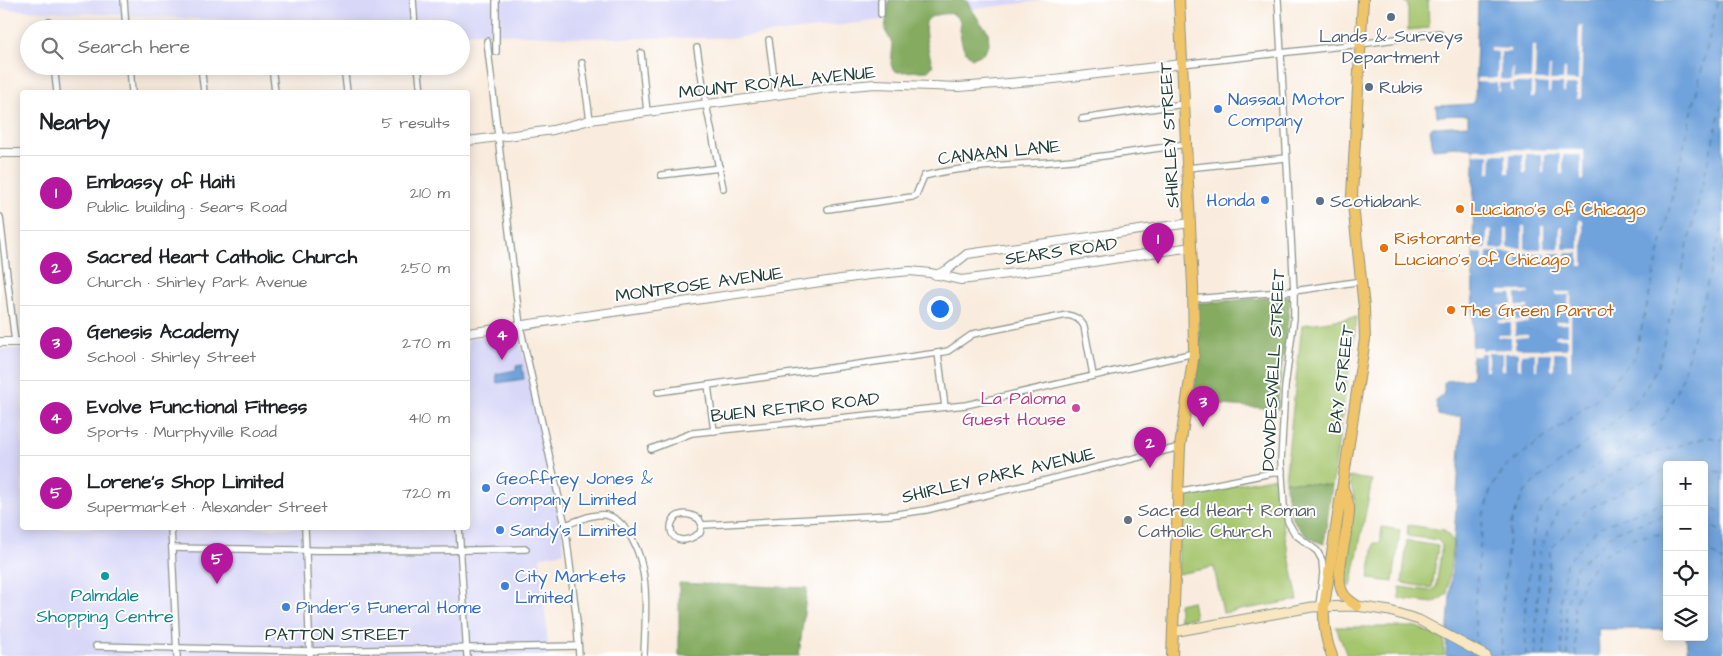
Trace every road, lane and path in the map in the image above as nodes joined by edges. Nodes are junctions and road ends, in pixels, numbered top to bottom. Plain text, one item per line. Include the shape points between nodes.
1 (124, 0) edge
2 (413, 0) edge
3 (496, 0) edge
4 (881, 0) edge
5 (1179, 0) edge
6 (1278, 0) edge
7 (1363, 0) edge
8 (881, 14) dead end
9 (125, 20) edge
10 (414, 20) edge
11 (1438, 33) dead end
12 (769, 40) dead end
13 (488, 41) dead end
14 (1360, 44) junction
15 (697, 48) dead end
16 (496, 52) dead end
17 (1281, 52) junction
18 (641, 54) dead end
19 (582, 63) dead end
20 (1182, 64) junction
21 (55, 75) edge
22 (131, 75) edge
23 (202, 75) edge
24 (273, 75) edge
25 (345, 75) edge
26 (419, 75) edge
27 (57, 90) edge
28 (132, 90) edge
29 (204, 90) edge
30 (275, 90) edge
31 (347, 90) edge
32 (421, 90) edge
33 (776, 94) junction
34 (706, 104) junction
35 (1184, 104) junction
36 (647, 112) junction
37 (1082, 119) dead end
38 (590, 120) junction
39 (498, 138) junction
40 (470, 141) edge
41 (1186, 144) junction
42 (0, 153) edge
43 (20, 153) edge
44 (1286, 158) junction
45 (720, 168) junction
46 (1187, 168) junction
47 (661, 175) dead end
48 (723, 188) dead end
49 (828, 209) dead end
50 (0, 217) edge
51 (1190, 224) junction
52 (1191, 247) junction
53 (936, 275) junction
54 (1362, 282) junction
55 (1294, 291) junction
56 (1193, 299) junction
57 (520, 326) junction
58 (470, 333) edge
59 (0, 342) edge
60 (19, 342) edge
61 (938, 353) junction
62 (1194, 353) junction
63 (1093, 375) junction
64 (708, 385) junction
65 (658, 392) dead end
66 (945, 407) junction
67 (714, 431) junction
68 (1180, 447) junction
69 (651, 449) dead end
70 (1282, 471) junction
71 (1342, 485) junction
72 (1177, 492) junction
73 (565, 525) junction
74 (702, 525) junction
75 (171, 530) edge
76 (305, 530) edge
77 (459, 530) edge
78 (172, 548) junction
79 (526, 549) dead end
80 (306, 551) junction
81 (460, 551) junction
82 (1322, 606) junction
83 (1357, 606) junction
84 (1173, 632) junction
85 (96, 646) dead end
86 (578, 646) junction
87 (176, 647) junction
88 (466, 648) junction
89 (310, 653) edge
90 (176, 656) edge
91 (467, 656) edge
92 (579, 656) edge
93 (644, 656) edge
94 (1172, 656) edge
95 (1332, 656) edge
96 (1486, 656) edge

1 - 9 street
2 - 10 street
3 - 16 street
4 - 8 street
5 - 20 highway, SHIRLEY STREET
6 - 17 street, DOWDESWELL STREET
7 - 14 highway, BAY STREET
11 - 14 street
12 - 33 street
13 - 39 street
14 - 17 street
14 - 54 highway, BAY STREET via 1352,195
15 - 34 street
17 - 20 street
17 - 44 street, DOWDESWELL STREET
18 - 36 street
19 - 38 street
20 - 33 street, MOUNT ROYAL AVENUE via 959,87 875,84
20 - 35 highway, SHIRLEY STREET
21 - 27 street
22 - 28 street
23 - 29 street
24 - 30 street
25 - 31 street
26 - 32 street
33 - 34 street, MOUNT ROYAL AVENUE
34 - 36 street, MOUNT ROYAL AVENUE
34 - 45 street
35 - 37 street
35 - 41 highway, SHIRLEY STREET
36 - 38 street, MOUNT ROYAL AVENUE
38 - 39 street, MOUNT ROYAL AVENUE via 553,130
39 - 40 street, MOUNT ROYAL AVENUE
39 - 57 street
41 - 46 highway, SHIRLEY STREET
41 - 49 street, CANAAN LANE via 1063,160 966,167 924,176 912,197
42 - 43 street
44 - 46 street
44 - 55 street, DOWDESWELL STREET
45 - 47 street
45 - 48 street
46 - 51 highway, SHIRLEY STREET
50 - 60 street
51 - 52 highway, SHIRLEY STREET
51 - 53 street via 966,254
52 - 53 street, SEARS ROAD via 961,280
52 - 56 highway, SHIRLEY STREET
53 - 57 street, MONTROSE AVENUE via 910,272 869,275
54 - 55 street
54 - 71 highway, BAY STREET via 1365,339
55 - 56 street
55 - 70 street, DOWDESWELL STREET via 1294,318 1285,387
56 - 62 highway, SHIRLEY STREET
57 - 58 street, MONTROSE AVENUE
57 - 73 street
59 - 60 street
61 - 63 street, BUEN RETIRO ROAD via 948,351 973,334 1067,315 1084,326
61 - 64 street, BUEN RETIRO ROAD
61 - 66 street
62 - 63 street, BUEN RETIRO ROAD
62 - 68 highway, SHIRLEY STREET
63 - 66 street, BUEN RETIRO ROAD
64 - 65 street, BUEN RETIRO ROAD
64 - 67 street
66 - 67 street, BUEN RETIRO ROAD
67 - 69 street, BUEN RETIRO ROAD via 692,433
68 - 72 highway, SHIRLEY STREET
68 - 74 street, SHIRLEY PARK AVENUE via 926,510 890,515
70 - 72 street
70 - 82 street, DOWDESWELL STREET via 1284,506 1291,527 1317,551 1322,560
71 - 82 highway, BAY STREET
71 - 83 highway via 1349,507 1340,582 1344,596
72 - 84 highway, SHIRLEY STREET
73 - 86 street
73 - 93 street via 605,515 614,518 633,539 644,586
74 - 74 street, SHIRLEY PARK AVENUE via 700,533 688,539 671,534 674,518 687,515 699,519
75 - 78 street
76 - 80 street
77 - 81 street
78 - 80 street
78 - 87 street
79 - 81 street
80 - 81 street
80 - 89 street
81 - 88 street
82 - 83 main road
82 - 84 main road
82 - 95 highway, BAY STREET via 1324,632
83 - 96 main road via 1419,620
84 - 94 highway, SHIRLEY STREET
85 - 87 street, PATTON STREET
86 - 88 street, PATTON STREET
86 - 92 street
87 - 89 street, PATTON STREET
87 - 90 street
88 - 89 street, PATTON STREET
88 - 91 street

